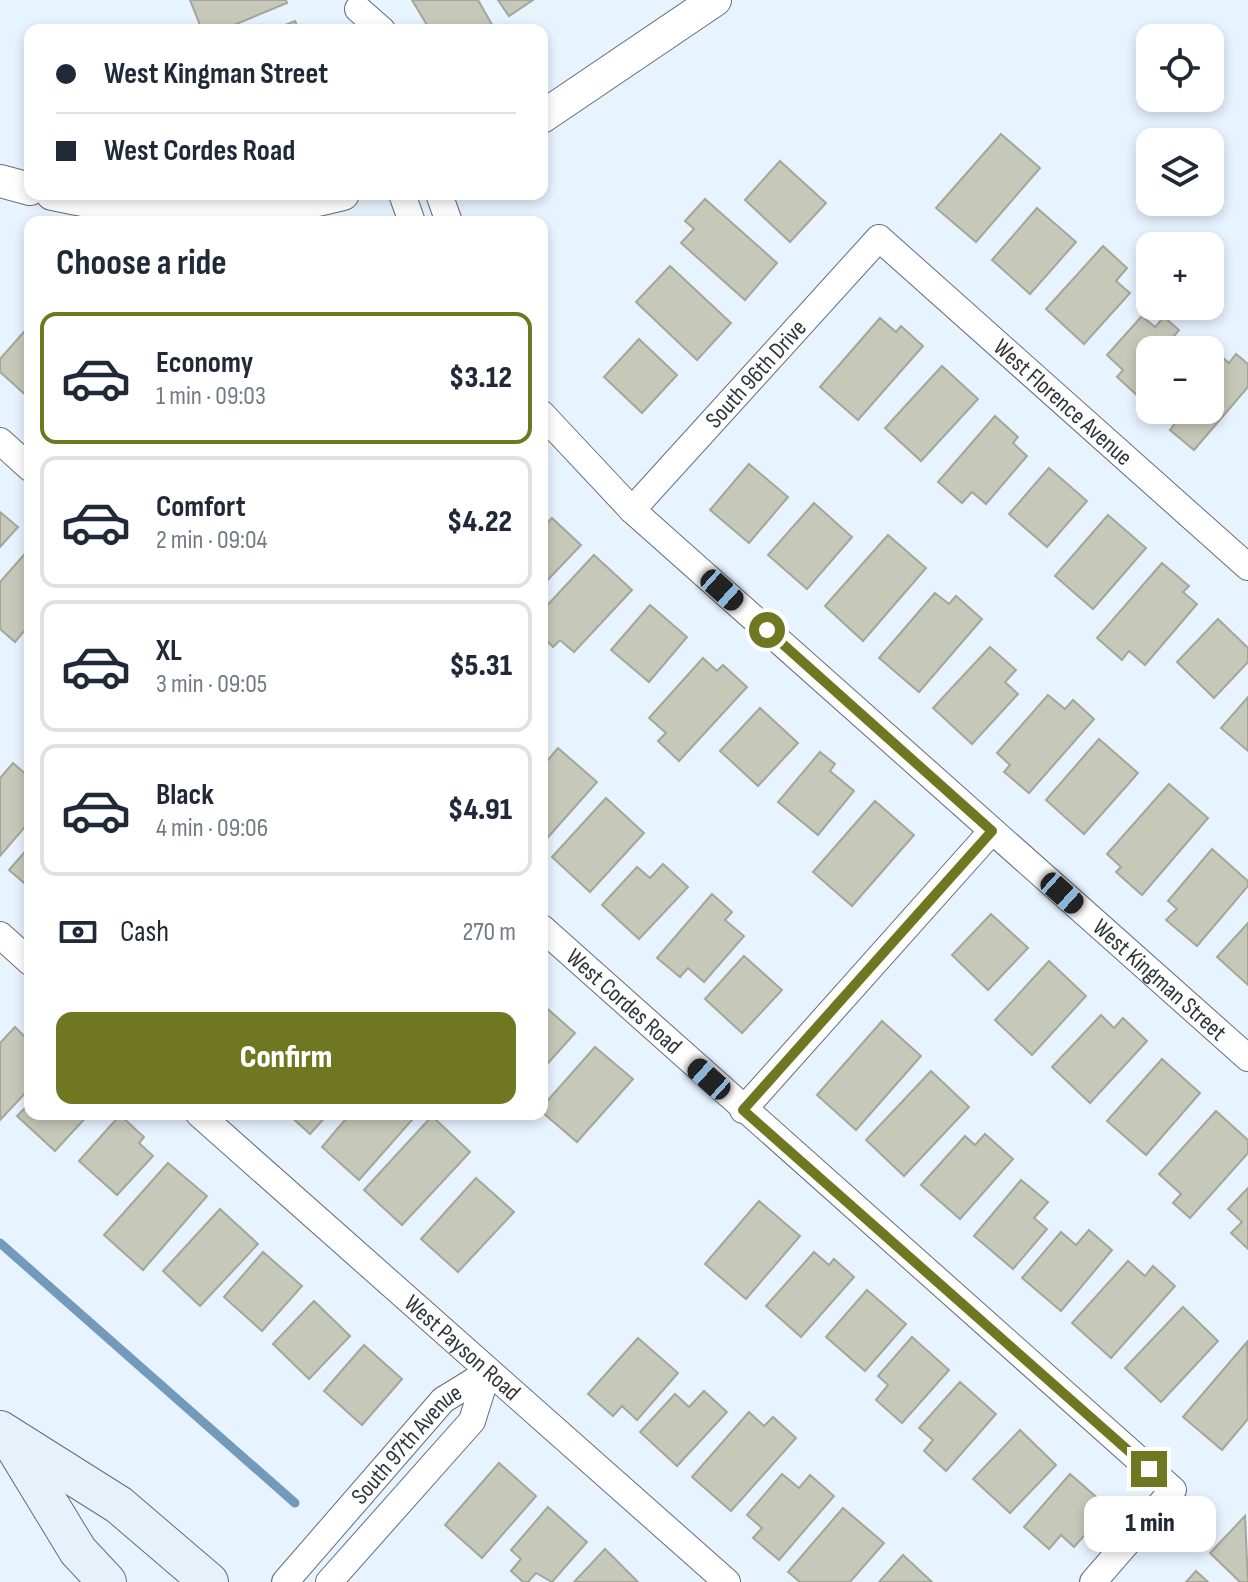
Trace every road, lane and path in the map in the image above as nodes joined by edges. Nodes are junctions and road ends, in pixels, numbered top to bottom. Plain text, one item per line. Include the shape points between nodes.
1 (715, 0) edge
2 (356, 13) edge
3 (373, 24) edge
4 (548, 113) edge
5 (78, 200) edge
6 (320, 200) edge
7 (879, 238) joint
8 (548, 420) edge
9 (0, 441) edge
10 (24, 463) edge
11 (632, 510) junction
12 (1248, 567) edge
13 (992, 831) junction
14 (548, 933) edge
15 (0, 935) edge
16 (24, 957) edge
17 (1248, 1058) edge
18 (743, 1110) junction
19 (206, 1120) edge
20 (487, 1373) junction
21 (5, 1435) edge
22 (107, 1582) edge
23 (209, 1582) edge
24 (285, 1582) edge
25 (329, 1582) edge
26 (727, 1582) edge
27 (1093, 1582) edge

1 - 4 street
2 - 3 street
5 - 6 street via 218,211
7 - 11 street, South 96th Drive
7 - 12 street, West Florence Avenue
8 - 11 street, West Kingman Street
9 - 10 street
11 - 13 street, West Kingman Street
13 - 17 street, West Kingman Street
13 - 18 street
14 - 18 street, West Cordes Road
15 - 16 street
18 - 27 street, West Cordes Road via 1173,1490
19 - 20 street, West Payson Road
20 - 24 street, South 97th Avenue via 443,1400
20 - 25 street, South 97th Avenue via 472,1421
20 - 26 street, West Payson Road
21 - 22 main road via 78,1551
21 - 23 main road via 119,1505

